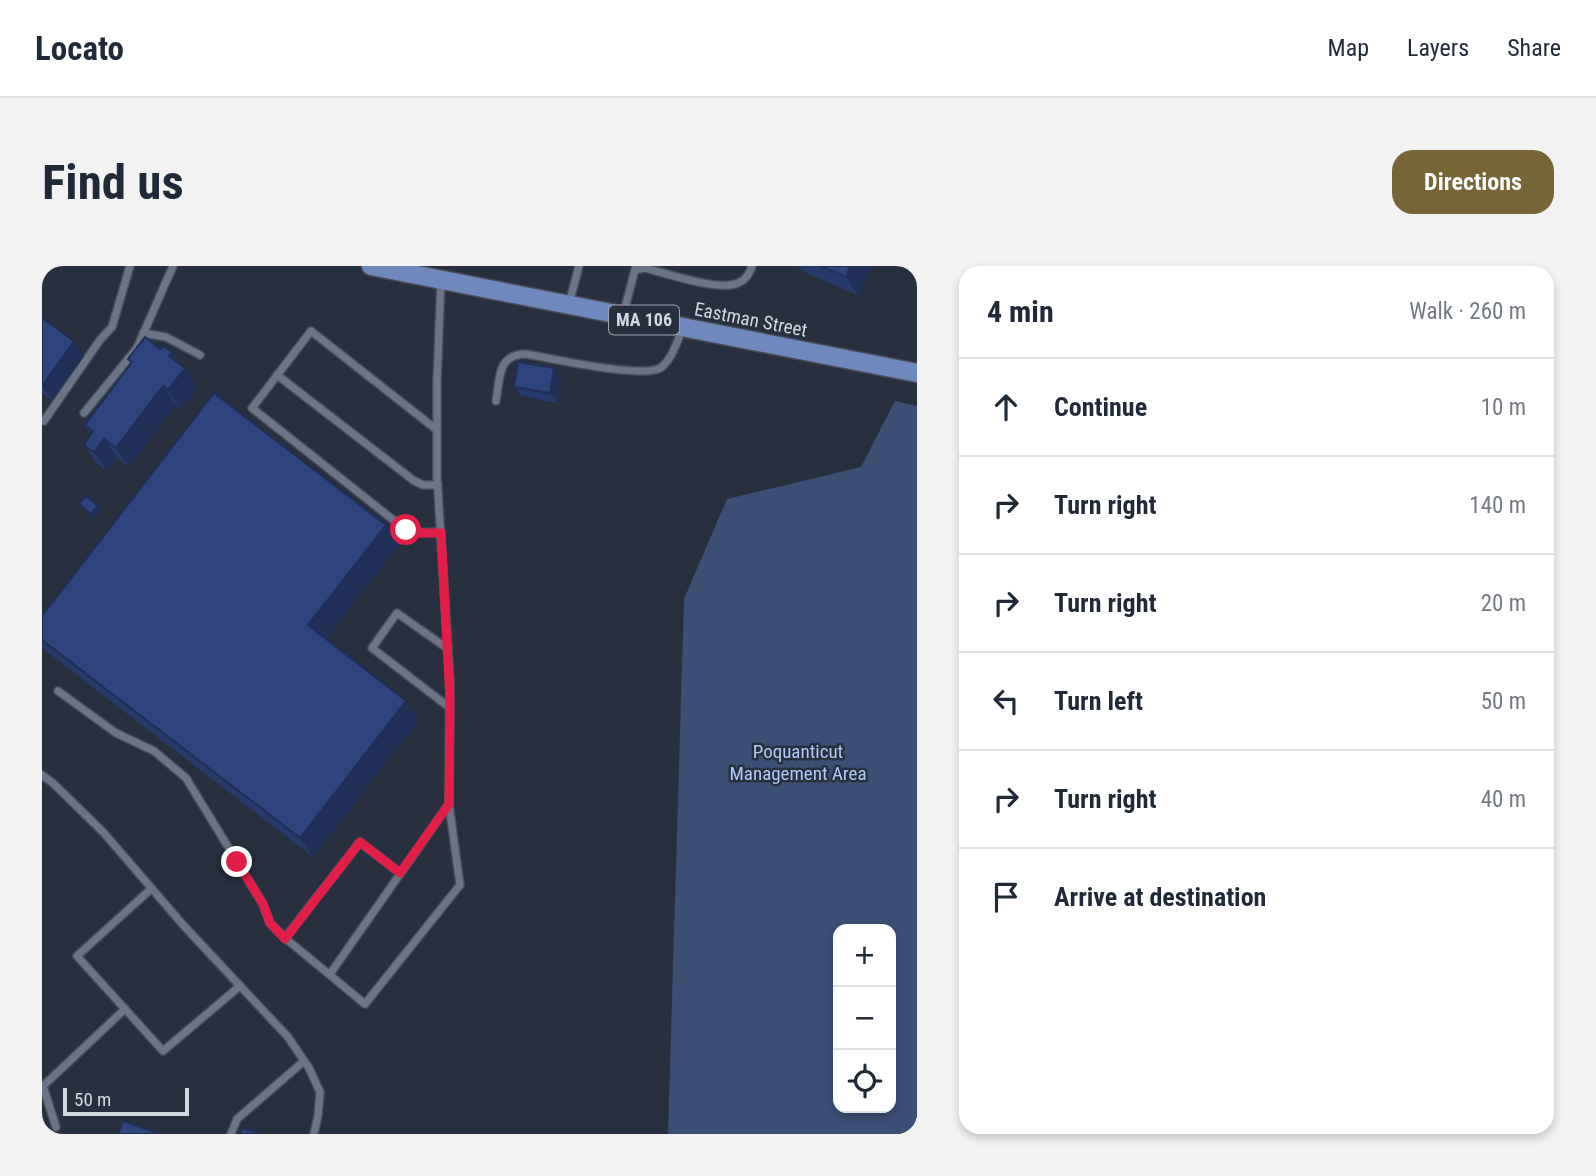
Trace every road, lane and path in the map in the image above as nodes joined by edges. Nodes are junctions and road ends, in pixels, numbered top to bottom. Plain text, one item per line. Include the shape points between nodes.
1 (130, 266) edge
2 (173, 266) edge
3 (371, 266) edge
4 (579, 266) edge
5 (752, 266) edge
6 (636, 268) edge
7 (441, 280) junction
8 (569, 305) junction
9 (623, 315) junction
10 (683, 327) junction
11 (143, 333) junction
12 (200, 355) dead end
13 (917, 373) edge
14 (277, 375) junction
15 (496, 401) dead end
16 (84, 413) dead end
17 (44, 421) dead end
18 (436, 430) junction
19 (438, 485) junction
20 (441, 533) junction
21 (448, 649) junction
22 (58, 691) dead end
23 (450, 708) junction
24 (42, 775) edge
25 (449, 804) junction
26 (400, 873) junction
27 (151, 889) junction
28 (285, 939) junction
29 (330, 974) junction
30 (240, 986) junction
31 (125, 1009) junction
32 (304, 1060) junction
33 (56, 1127) dead end
34 (230, 1134) edge
35 (314, 1134) edge

1 - 17 lane via 112,327
2 - 11 lane
3 - 7 main road, Eastman Street / MA 106
4 - 8 lane
5 - 6 lane via 738,283 720,286
6 - 9 lane
7 - 8 main road, Eastman Street / MA 106
7 - 18 lane
8 - 9 main road, Eastman Street / MA 106
9 - 10 main road, Eastman Street / MA 106
10 - 13 main road, Eastman Street / MA 106
10 - 15 lane via 669,359 660,369 648,372 517,354 503,363
11 - 12 lane via 166,337
11 - 16 lane via 137,348
14 - 18 lane via 311,331
14 - 19 lane via 413,480
14 - 20 lane via 252,408 406,530
18 - 19 lane
19 - 20 lane
20 - 21 lane
21 - 23 lane
21 - 23 lane via 397,613 372,648
22 - 28 lane via 116,733 154,751 186,778 270,923
23 - 25 lane
24 - 27 lane via 104,833
25 - 26 lane
25 - 29 lane via 460,885 365,1004
26 - 28 lane via 360,842
26 - 29 lane
27 - 30 lane
27 - 31 lane via 77,956
28 - 29 lane
30 - 31 lane via 163,1051
30 - 32 lane
31 - 33 lane via 43,1086
32 - 34 lane via 237,1119
32 - 35 lane via 320,1092

